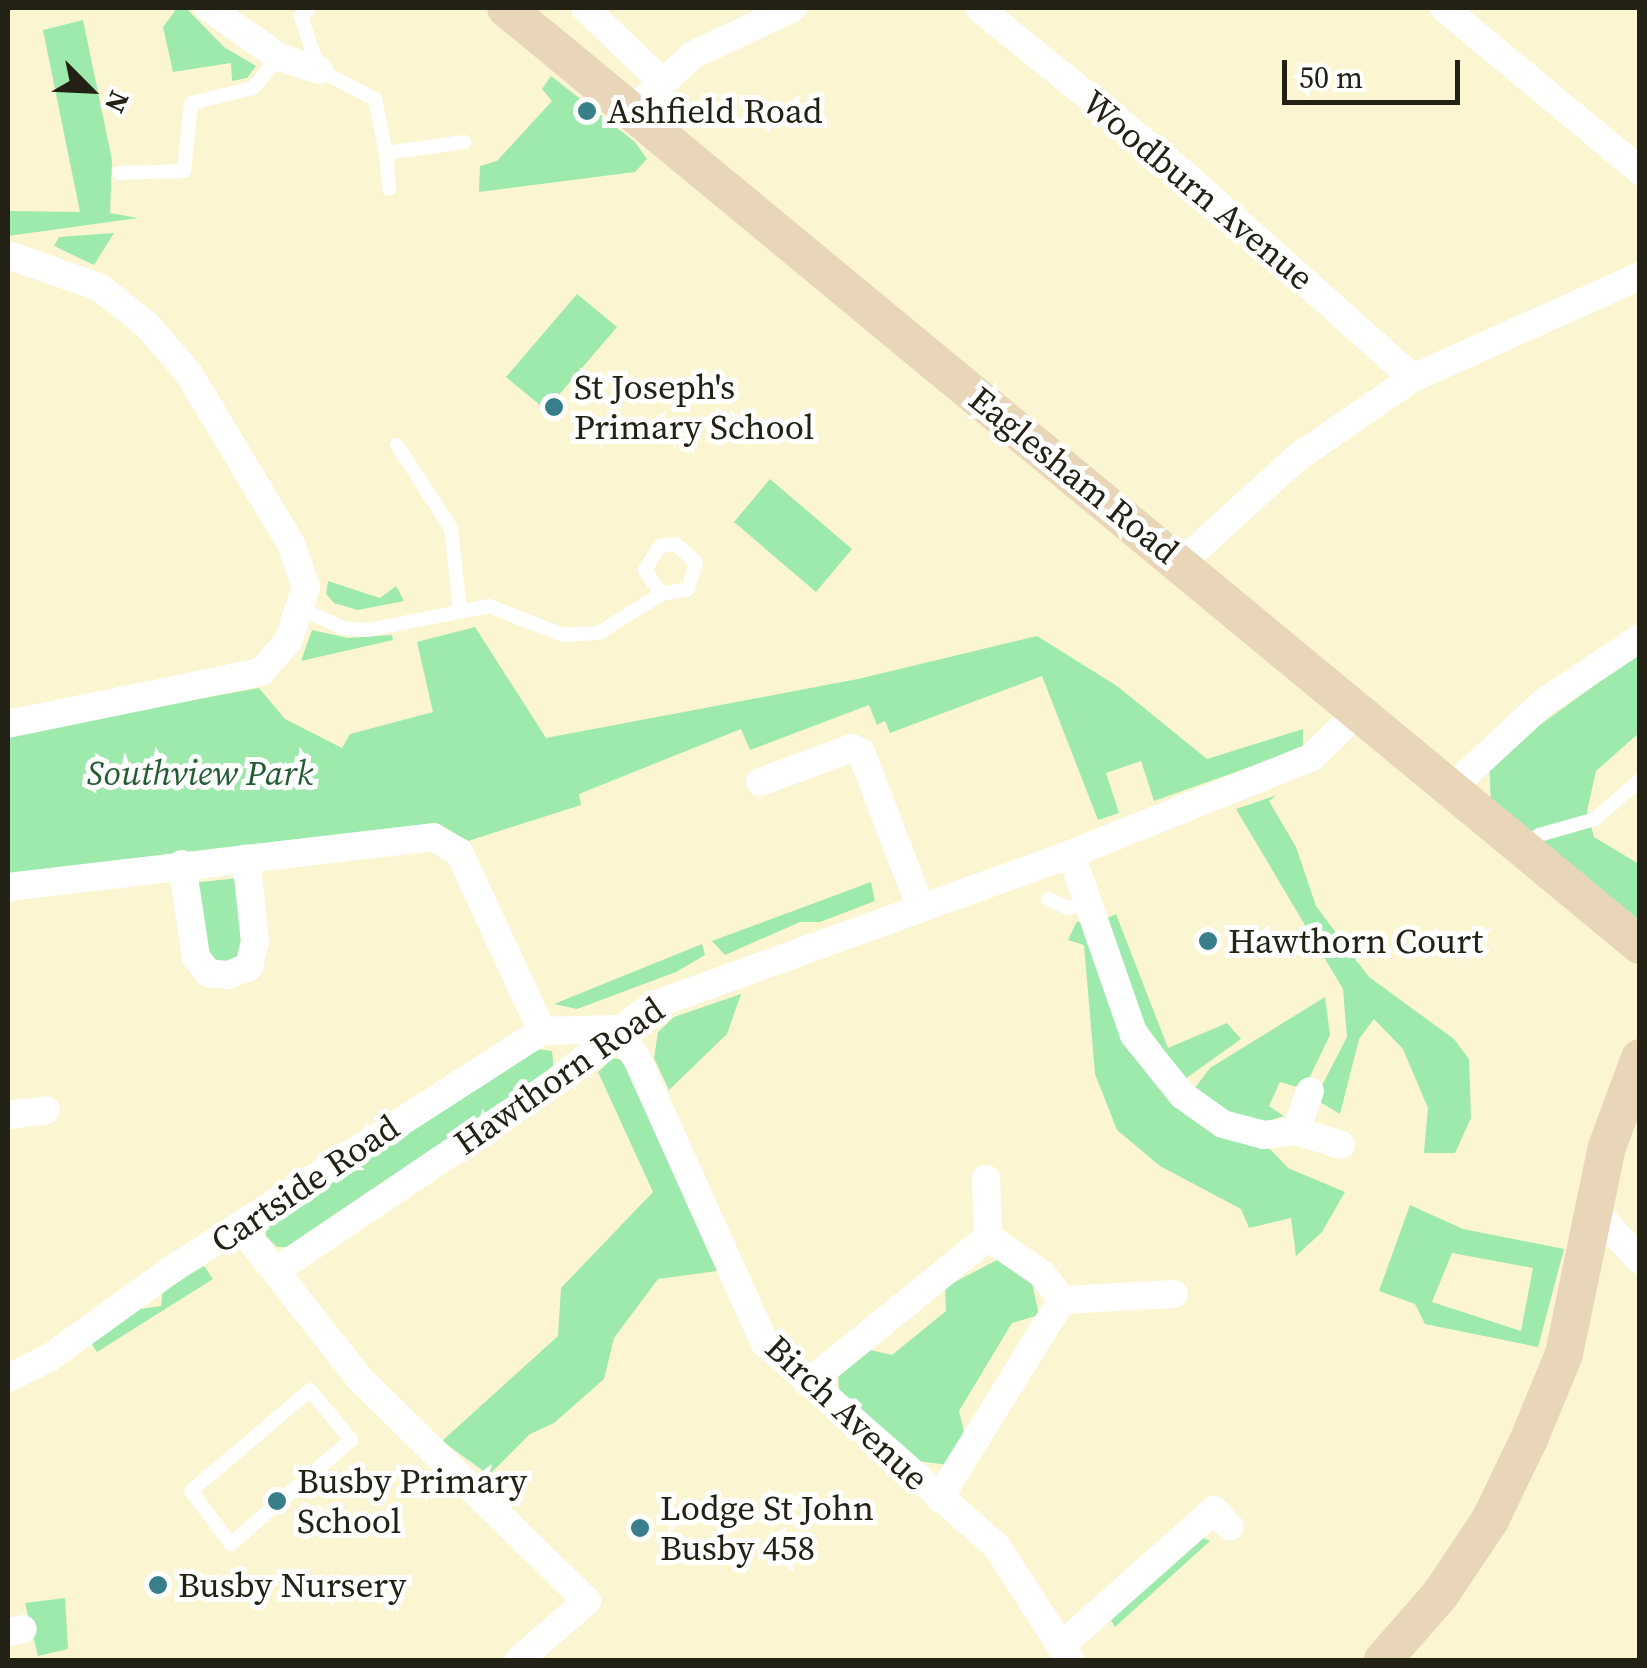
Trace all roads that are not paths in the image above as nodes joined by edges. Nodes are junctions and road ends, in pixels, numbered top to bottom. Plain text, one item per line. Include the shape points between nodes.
1 (210, 8) edge
2 (309, 8) edge
3 (585, 8) edge
4 (793, 8) edge
5 (980, 8) edge
6 (1444, 8) edge
7 (517, 11) edge
8 (279, 58) junction
9 (320, 70) junction
10 (660, 80) junction
11 (630, 112) junction
12 (464, 142) dead end
13 (386, 153) junction
14 (1640, 171) edge
15 (118, 173) dead end
16 (390, 189) dead end
17 (8, 255) edge
18 (1640, 276) edge
19 (1413, 378) junction
20 (396, 445) dead end
21 (1182, 562) junction
22 (660, 594) dead end
23 (302, 609) junction
24 (460, 609) junction
25 (1640, 638) edge
26 (1358, 712) junction
27 (8, 724) edge
28 (1640, 780) edge
29 (760, 782) dead end
30 (1448, 790) junction
31 (1522, 851) junction
32 (1071, 854) junction
33 (246, 858) junction
34 (182, 864) junction
35 (8, 887) edge
36 (1048, 900) dead end
37 (1093, 902) junction
38 (920, 906) junction
39 (1640, 946) edge
40 (616, 1029) junction
41 (542, 1031) junction
42 (1640, 1058) edge
43 (1310, 1091) dead end
44 (46, 1110) dead end
45 (8, 1115) edge
46 (1296, 1130) junction
47 (1341, 1145) dead end
48 (986, 1179) dead end
49 (1592, 1208) junction
50 (242, 1229) junction
51 (988, 1236) junction
52 (1640, 1260) edge
53 (277, 1270) junction
54 (1174, 1294) dead end
55 (1062, 1300) junction
56 (8, 1378) edge
57 (808, 1383) junction
58 (351, 1440) joint
59 (939, 1498) junction
60 (1230, 1526) dead end
61 (1066, 1652) edge
62 (519, 1660) edge
63 (1384, 1660) edge

1 - 8 street
2 - 9 lane via 301,17
3 - 10 street
4 - 10 street via 734,30
5 - 19 street, Woodburn Avenue via 1184,174
6 - 14 street
7 - 11 main road, Eaglesham Road
8 - 9 street
8 - 15 lane via 253,88 191,103 184,171
9 - 13 lane via 375,100
10 - 11 street
11 - 21 main road, Eaglesham Road
12 - 13 lane
13 - 16 lane
17 - 23 street via 99,286 148,326 190,374 304,568
18 - 19 street
19 - 21 street via 1298,457
20 - 24 lane via 451,528
21 - 26 main road, Eaglesham Road
22 - 24 lane via 600,633 563,634 488,606
23 - 24 lane via 343,628
23 - 27 street via 288,640 260,672
25 - 30 street via 1544,702
26 - 30 main road, Eaglesham Road
26 - 32 street, Hawthorn Road via 1312,758
28 - 31 lane via 1595,820 1539,835
29 - 38 street via 852,748 861,752
30 - 31 main road, Eaglesham Road
31 - 39 main road, Eaglesham Road
32 - 37 street
32 - 38 street, Hawthorn Road
33 - 34 street
33 - 34 street via 255,942 249,967 228,975 208,973 196,957
33 - 41 street via 432,838 459,852
34 - 35 street
36 - 37 lane via 1068,908
37 - 46 street via 1134,1036 1182,1096 1222,1124 1264,1135
38 - 40 street, Hawthorn Road via 676,995
40 - 41 street
40 - 53 street, Hawthorn Road via 554,1082
40 - 57 street, Birch Avenue via 637,1059 764,1342
41 - 50 street, Cartside Road
42 - 49 main road via 1616,1115
43 - 46 street
44 - 45 street
46 - 47 street
48 - 51 street
49 - 52 street
49 - 63 main road via 1564,1354 1529,1439 1460,1565
50 - 53 street
50 - 56 street, Cartside Road via 49,1358
51 - 55 street via 1042,1274
51 - 57 street
53 - 62 street via 361,1380 586,1600
54 - 55 street
55 - 59 street
57 - 59 street, Birch Avenue
58 - 58 lane via 231,1544 191,1491 310,1390
59 - 61 street, Birch Avenue via 997,1547
60 - 61 street via 1214,1510

